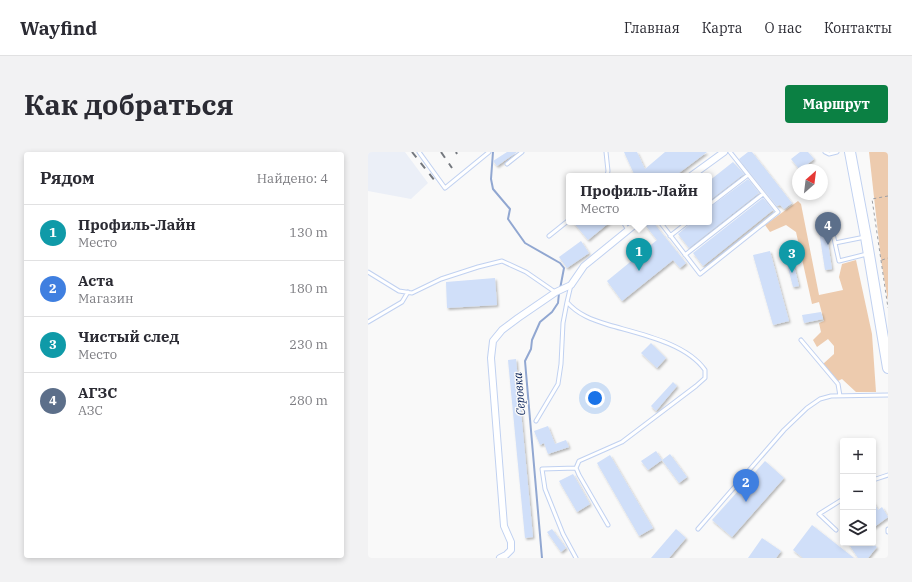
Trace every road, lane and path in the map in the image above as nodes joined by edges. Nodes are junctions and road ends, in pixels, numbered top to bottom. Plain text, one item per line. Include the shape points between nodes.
1 (419, 152) edge
2 (487, 152) edge
3 (522, 152) edge
4 (606, 152) edge
5 (724, 152) edge
6 (730, 152) edge
7 (825, 152) edge
8 (837, 152) edge
9 (850, 152) edge
10 (716, 154) edge
11 (507, 164) dead end
12 (608, 173) edge
13 (694, 173) edge
14 (748, 175) junction
15 (763, 194) junction
16 (888, 196) edge
17 (712, 204) edge
18 (830, 219) dead end
19 (566, 222) edge
20 (625, 225) edge
21 (634, 225) edge
22 (662, 225) edge
23 (684, 225) edge
24 (628, 230) junction
25 (549, 236) dead end
26 (670, 236) junction
27 (866, 237) junction
28 (835, 243) junction
29 (869, 254) junction
30 (685, 255) junction
31 (888, 258) edge
32 (881, 260) junction
33 (368, 272) edge
34 (571, 285) junction
35 (408, 292) junction
36 (556, 292) junction
37 (567, 302) junction
38 (888, 308) edge
39 (368, 322) edge
40 (801, 340) dead end
41 (888, 368) edge
42 (888, 395) edge
43 (840, 396) junction
44 (536, 421) dead end
45 (576, 468) junction
46 (888, 474) edge
47 (876, 479) edge
48 (840, 501) edge
49 (608, 525) dead end
50 (698, 529) dead end
51 (888, 529) edge
52 (836, 530) dead end
53 (888, 532) edge
54 (500, 558) edge
55 (576, 558) edge

1 - 2 lane via 445,188
3 - 11 lane
4 - 12 lane
5 - 10 street
6 - 14 lane
7 - 8 lane
9 - 27 main road
10 - 13 street
14 - 15 lane
14 - 17 lane
15 - 30 lane
15 - 30 lane via 778,212 700,274
16 - 32 path via 872,199
18 - 28 lane
19 - 25 lane
20 - 24 lane
21 - 24 street
22 - 26 lane
23 - 26 lane
24 - 34 street via 584,266
26 - 30 lane
27 - 28 lane
27 - 29 main road
28 - 29 lane via 839,261
29 - 41 main road
31 - 32 path
32 - 38 path
33 - 35 lane via 399,291
34 - 36 street
34 - 37 lane
35 - 36 lane via 412,293 441,279 502,261 526,272
35 - 39 lane via 402,302
36 - 54 street via 502,330 493,341 491,358 504,526 511,542 511,550
37 - 44 lane via 562,323 558,384
37 - 45 lane via 574,310 593,320 653,338 685,351 705,370 704,378 696,386 622,442 579,461
40 - 43 lane via 838,384
42 - 43 lane
43 - 50 lane via 820,399 806,408
45 - 49 lane
45 - 55 lane via 542,469 545,490
46 - 47 lane
48 - 52 lane via 819,514
51 - 53 lane

